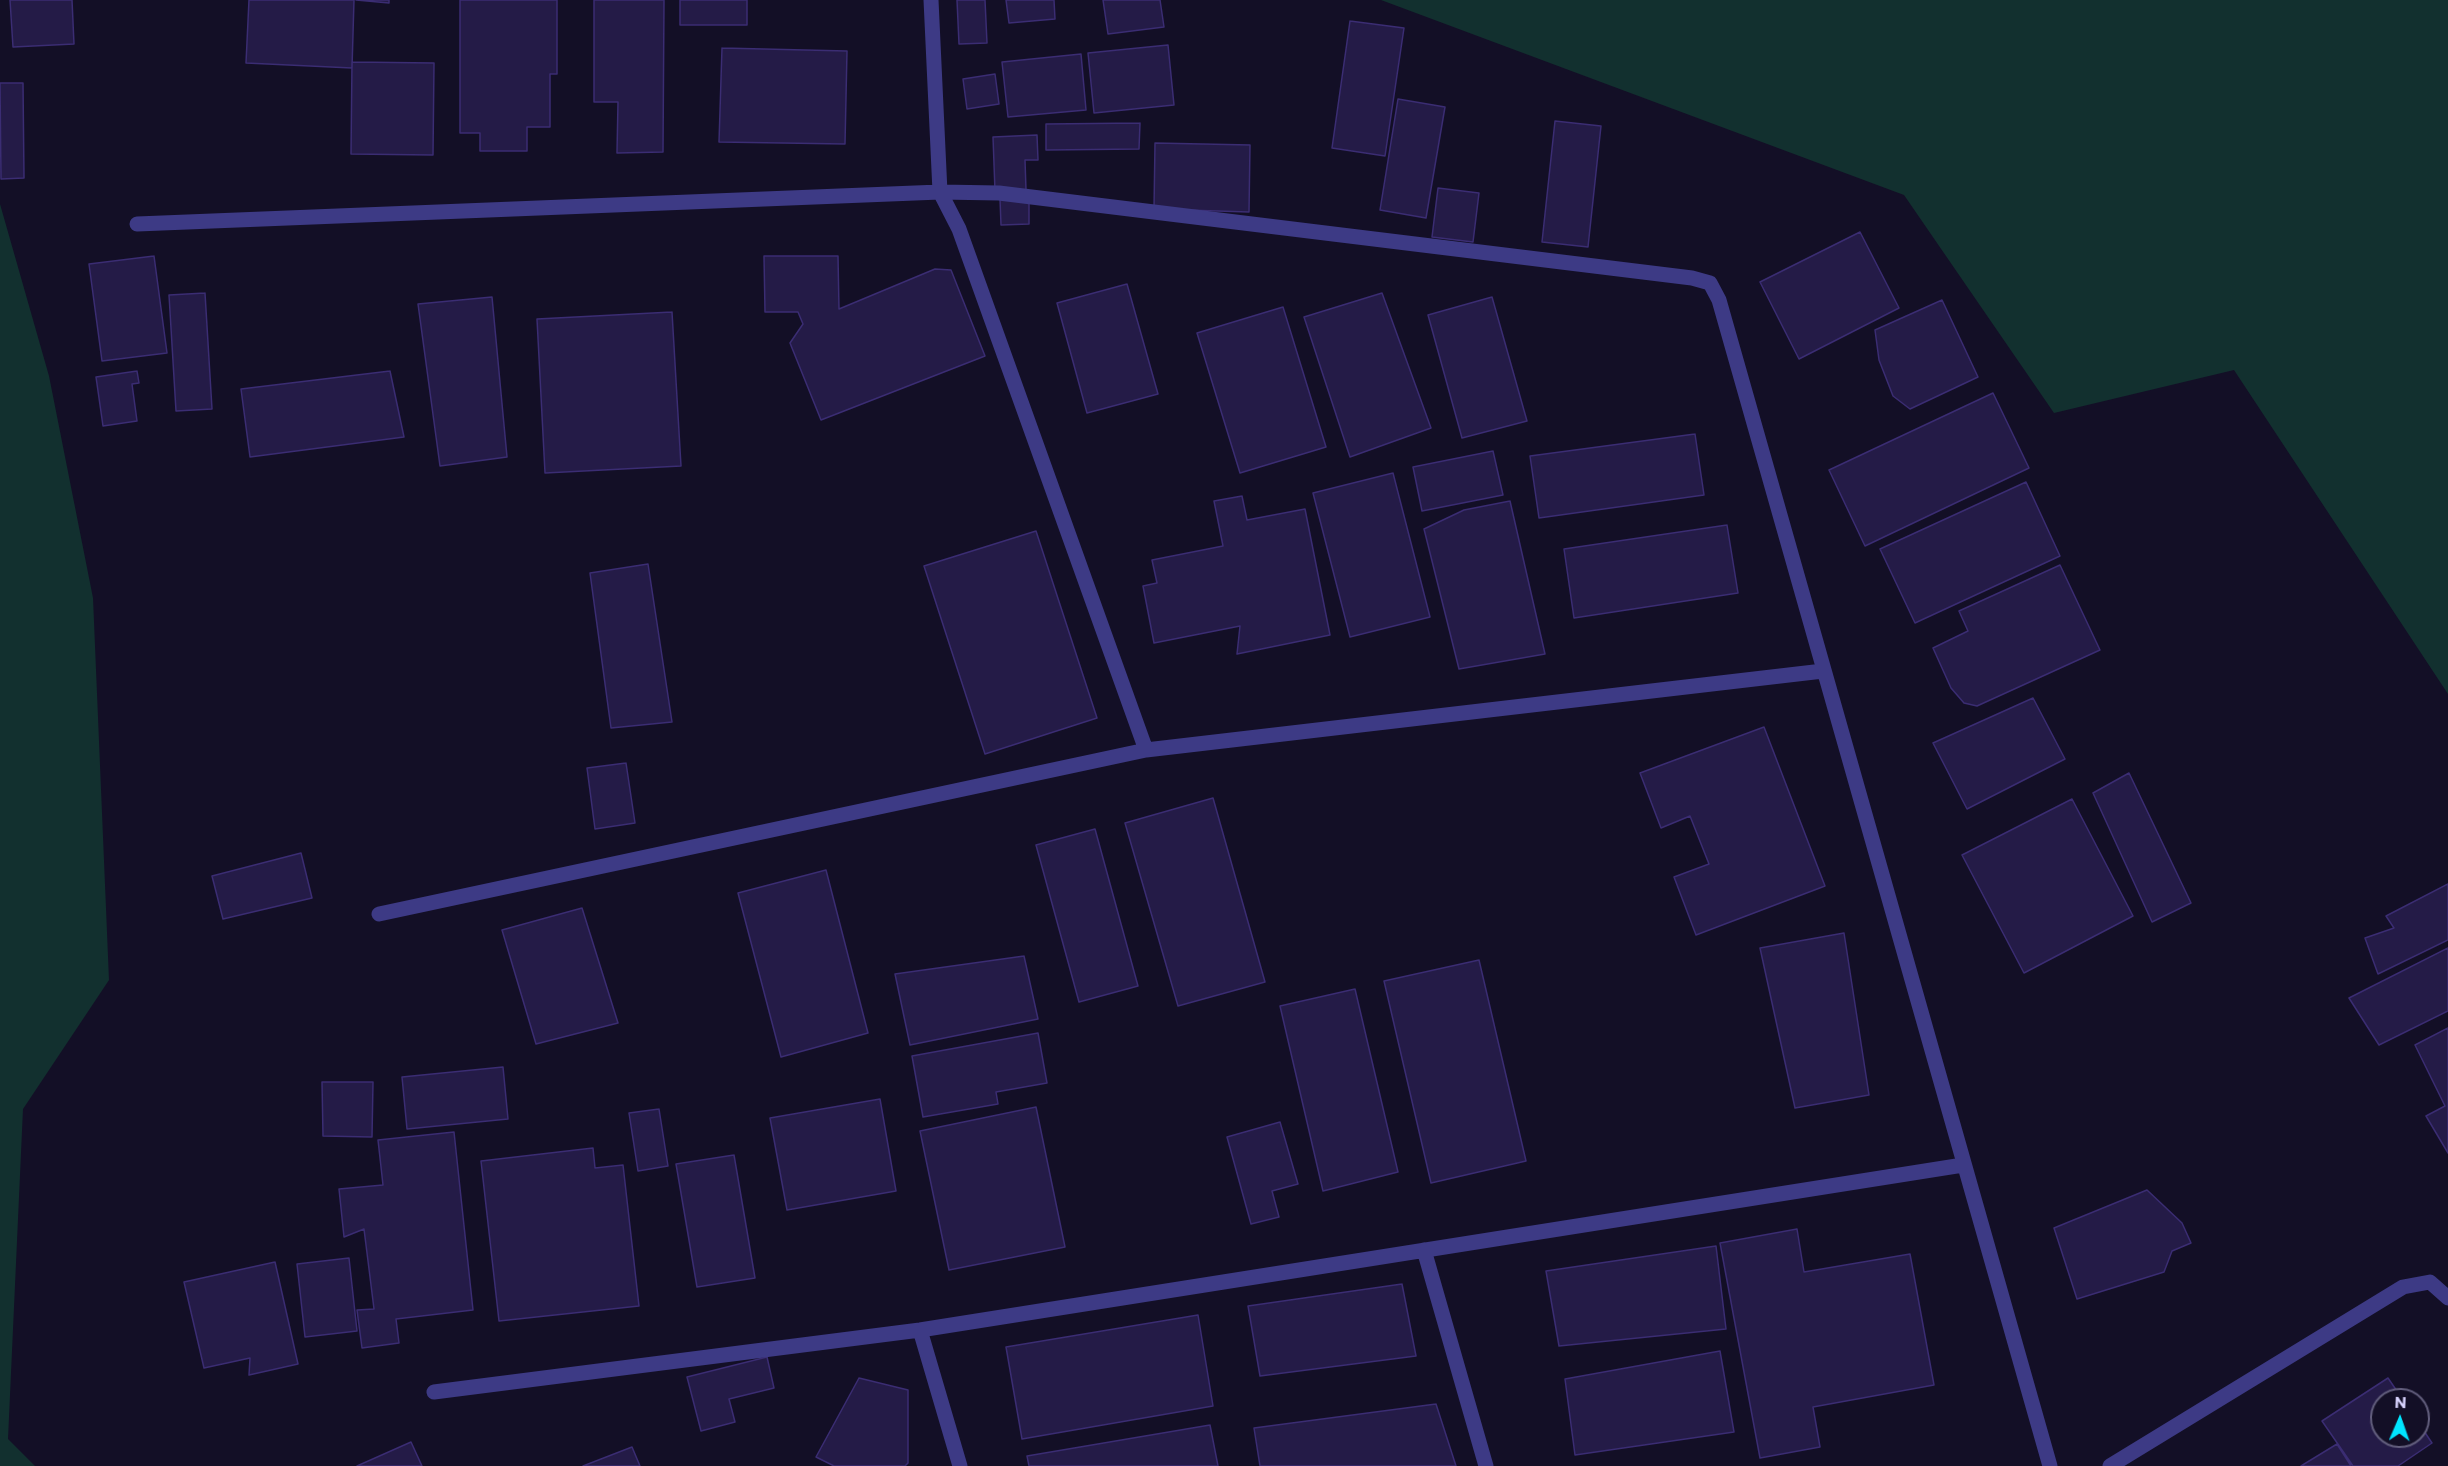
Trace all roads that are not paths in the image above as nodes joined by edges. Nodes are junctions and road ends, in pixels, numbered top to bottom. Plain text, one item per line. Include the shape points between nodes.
1 (931, 0) edge
2 (940, 192) junction
3 (137, 224) dead end
4 (1823, 671) junction
5 (1146, 750) junction
6 (379, 914) dead end
7 (1963, 1165) junction
8 (1424, 1250) junction
9 (2448, 1299) edge
10 (920, 1330) junction
11 (434, 1392) dead end
12 (960, 1466) edge
13 (1486, 1466) edge
14 (2050, 1466) edge
15 (2110, 1466) edge

1 - 2 street
2 - 3 street
2 - 4 street via 999,193 1710,283 1719,300
2 - 5 street via 963,240
4 - 5 street
4 - 7 street
5 - 6 street
7 - 8 street
7 - 14 street
8 - 10 street
8 - 13 street
9 - 15 street via 2430,1282 2403,1287
10 - 11 street
10 - 12 street

